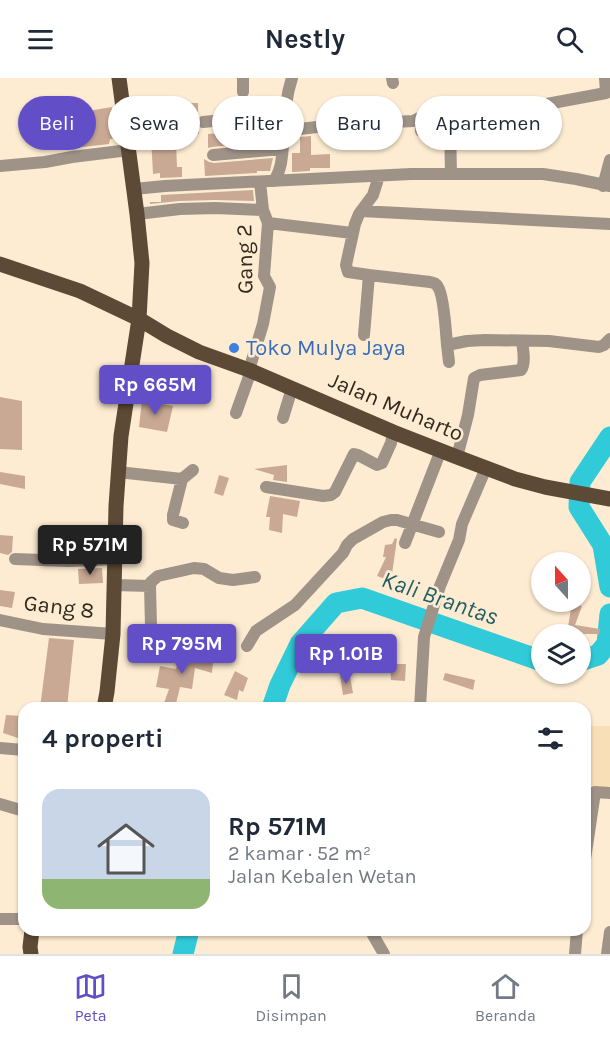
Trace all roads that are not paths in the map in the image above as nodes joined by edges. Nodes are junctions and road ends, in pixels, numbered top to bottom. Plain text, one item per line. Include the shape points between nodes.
1 (119, 78) edge
2 (243, 78) edge
3 (292, 78) edge
4 (605, 78) edge
5 (243, 92) dead end
6 (122, 96) edge
7 (287, 96) edge
8 (562, 101) edge
9 (415, 120) edge
10 (212, 121) edge
11 (203, 122) dead end
12 (304, 129) edge
13 (129, 150) joint
14 (270, 150) edge
15 (282, 150) edge
16 (450, 150) edge
17 (213, 155) dead end
18 (610, 160) edge
19 (0, 166) edge
20 (451, 174) junction
21 (379, 176) junction
22 (274, 181) junction
23 (260, 182) junction
24 (607, 186) edge
25 (134, 189) junction
26 (263, 210) junction
27 (361, 211) junction
28 (137, 214) junction
29 (268, 223) junction
30 (610, 224) edge
31 (352, 233) junction
32 (0, 264) edge
33 (369, 274) junction
34 (139, 319) junction
35 (364, 335) dead end
36 (610, 339) edge
37 (522, 341) junction
38 (447, 345) junction
39 (449, 362) dead end
40 (250, 370) junction
41 (292, 388) junction
42 (236, 413) dead end
43 (283, 418) dead end
44 (393, 432) junction
45 (441, 450) junction
46 (457, 457) junction
47 (486, 468) junction
48 (193, 470) dead end
49 (118, 472) junction
50 (182, 479) junction
51 (266, 487) dead end
52 (610, 499) edge
53 (183, 523) dead end
54 (412, 524) junction
55 (439, 532) dead end
56 (405, 543) dead end
57 (15, 559) dead end
58 (115, 559) junction
59 (255, 577) dead end
60 (114, 585) junction
61 (150, 586) junction
62 (0, 620) edge
63 (151, 627) dead end
64 (112, 634) junction
65 (247, 646) dead end
66 (106, 702) edge
67 (420, 702) edge
68 (0, 748) edge
69 (18, 750) edge
70 (591, 791) edge
71 (610, 793) edge
72 (0, 804) edge
73 (18, 809) edge
74 (0, 919) edge
75 (18, 919) edge
76 (610, 932) edge
77 (31, 936) edge
78 (374, 936) edge
79 (576, 936) edge
80 (31, 954) edge
81 (384, 954) edge
82 (575, 954) edge
83 (607, 954) edge

1 - 6 main road
2 - 5 street
3 - 7 street
4 - 8 street via 606,93
9 - 12 street
10 - 11 street
13 - 19 street
13 - 25 main road
14 - 17 street
15 - 22 street
16 - 20 street
18 - 24 street
20 - 21 street
20 - 24 street via 543,174
21 - 22 street
21 - 27 street via 373,195
22 - 23 street
23 - 25 street
23 - 26 street, Gang 2
25 - 28 main road
26 - 28 street via 183,208
26 - 29 street, Gang 2
27 - 30 street
27 - 31 street
28 - 34 main road via 142,263
29 - 31 street
29 - 40 street, Gang 2 via 264,276 270,287
31 - 33 street via 346,268 348,272
32 - 34 main road, Jalan Muharto via 80,291
33 - 35 street
33 - 38 street via 436,284
34 - 40 main road, Jalan Muharto via 199,352
34 - 49 main road
36 - 37 street via 602,346
37 - 38 street
37 - 46 street via 521,370 474,378
38 - 39 street
40 - 41 main road, Jalan Muharto
40 - 42 street, Gang 2
41 - 43 street
41 - 44 main road, Jalan Muharto
44 - 45 main road, Jalan Muharto
44 - 51 street via 382,463 377,465 354,454 331,495
45 - 46 main road, Jalan Muharto
45 - 54 street
46 - 47 main road, Jalan Muharto
47 - 52 main road, Jalan Muharto via 545,487
47 - 67 street via 424,637
48 - 50 street
49 - 50 street
49 - 58 main road
50 - 53 street via 173,520
54 - 55 street
54 - 56 street
54 - 65 street via 397,519 383,522 353,539 295,606 256,631
57 - 58 street
58 - 60 main road
59 - 61 street via 219,578 194,568 158,576
60 - 61 street
60 - 64 main road
61 - 63 street
62 - 64 street, Gang 8 via 43,629
64 - 66 main road
68 - 69 street
70 - 71 street
72 - 73 street
74 - 75 street
76 - 83 street
77 - 80 main road
78 - 81 street
79 - 82 street

